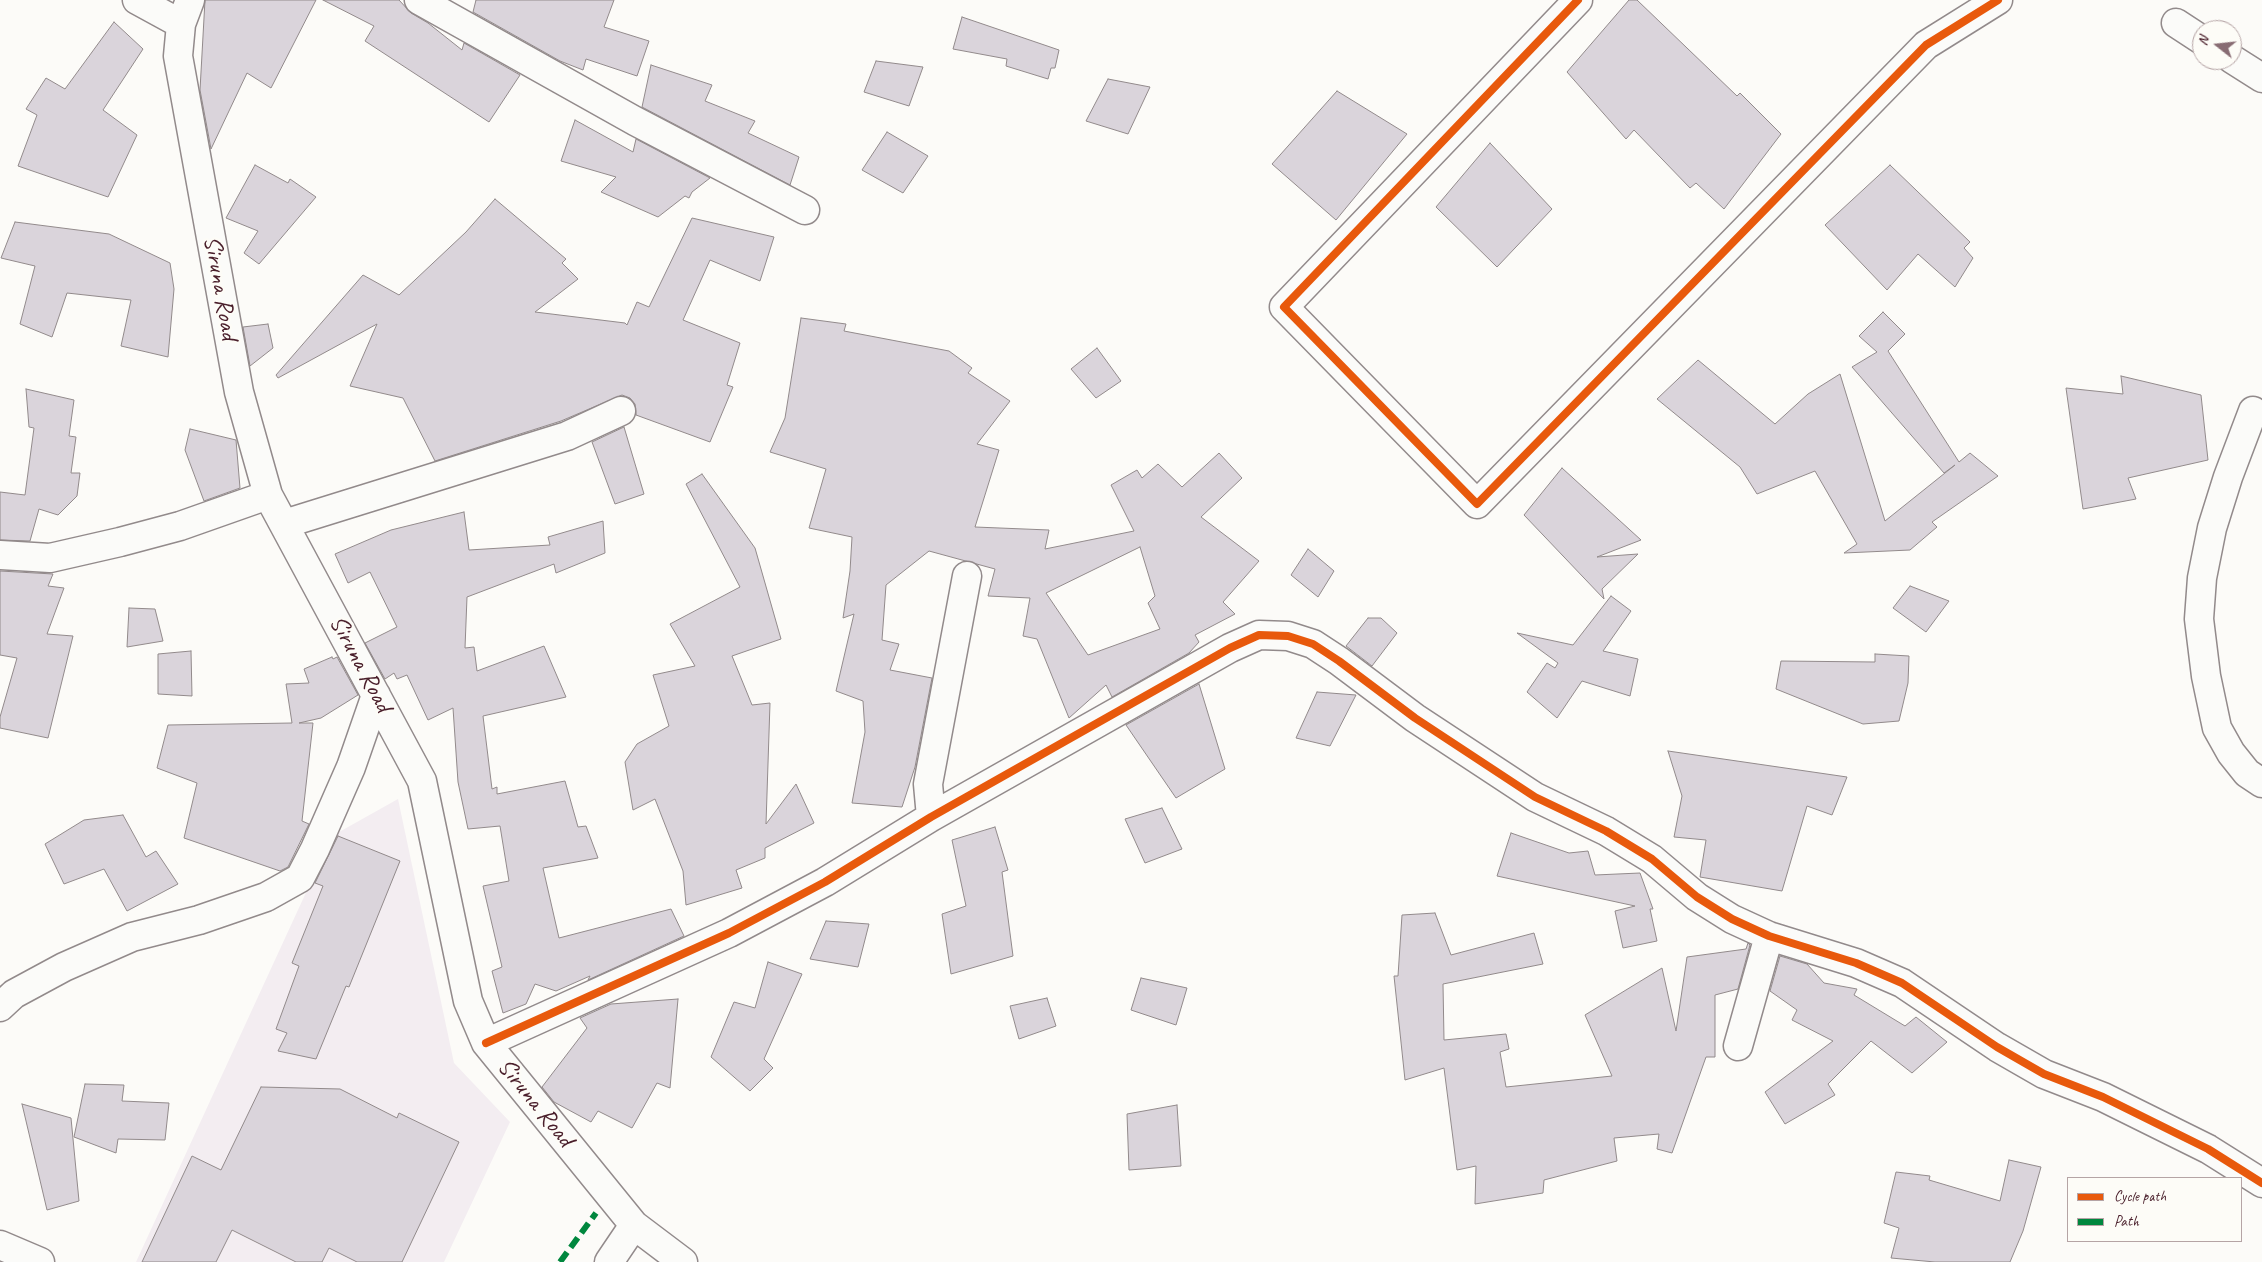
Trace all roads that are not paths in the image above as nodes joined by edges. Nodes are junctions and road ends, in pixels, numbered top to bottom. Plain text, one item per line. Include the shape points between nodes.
1 (137, 0) edge
2 (419, 0) edge
3 (1578, 0) edge
4 (1998, 0) edge
5 (185, 12) edge
6 (2176, 23) dead end
7 (2192, 33) edge
8 (2242, 65) edge
9 (2262, 78) edge
10 (805, 210) dead end
11 (621, 411) dead end
12 (2253, 411) dead end
13 (268, 495) junction
14 (284, 524) junction
15 (0, 555) edge
16 (967, 576) dead end
17 (376, 695) junction
18 (2262, 783) edge
19 (931, 817) junction
20 (1769, 936) junction
21 (0, 1007) edge
22 (486, 1044) junction
23 (1738, 1046) dead end
24 (2262, 1183) edge
25 (634, 1225) junction
26 (0, 1245) edge
27 (40, 1262) edge
28 (608, 1262) edge
29 (683, 1262) edge

1 - 5 street
2 - 10 street via 635,121
3 - 4 street via 1284,307 1478,504 1926,45
5 - 13 street, Siruna Road via 178,56 239,392
6 - 7 street
8 - 9 street
11 - 14 street via 567,436
12 - 18 street via 2212,528 2202,578 2199,619 2217,728 2248,774
13 - 14 street, Siruna Road
13 - 15 street via 180,526 50,558
14 - 17 street, Siruna Road
16 - 19 street via 928,784
17 - 21 street via 351,767 300,878 266,897 199,920 132,937 64,966 14,994
17 - 22 street, Siruna Road via 422,781 468,1001
19 - 20 street via 1230,648 1259,635 1288,636 1313,644 1465,753 1535,797 1606,831 1652,859 1696,897 1732,920
19 - 22 street via 825,882 729,933
20 - 23 street
20 - 24 street via 1856,963 1902,983 1997,1047 2044,1074 2103,1096 2208,1149
22 - 25 street, Siruna Road
25 - 28 street
25 - 29 street, Siruna Road
26 - 27 street

